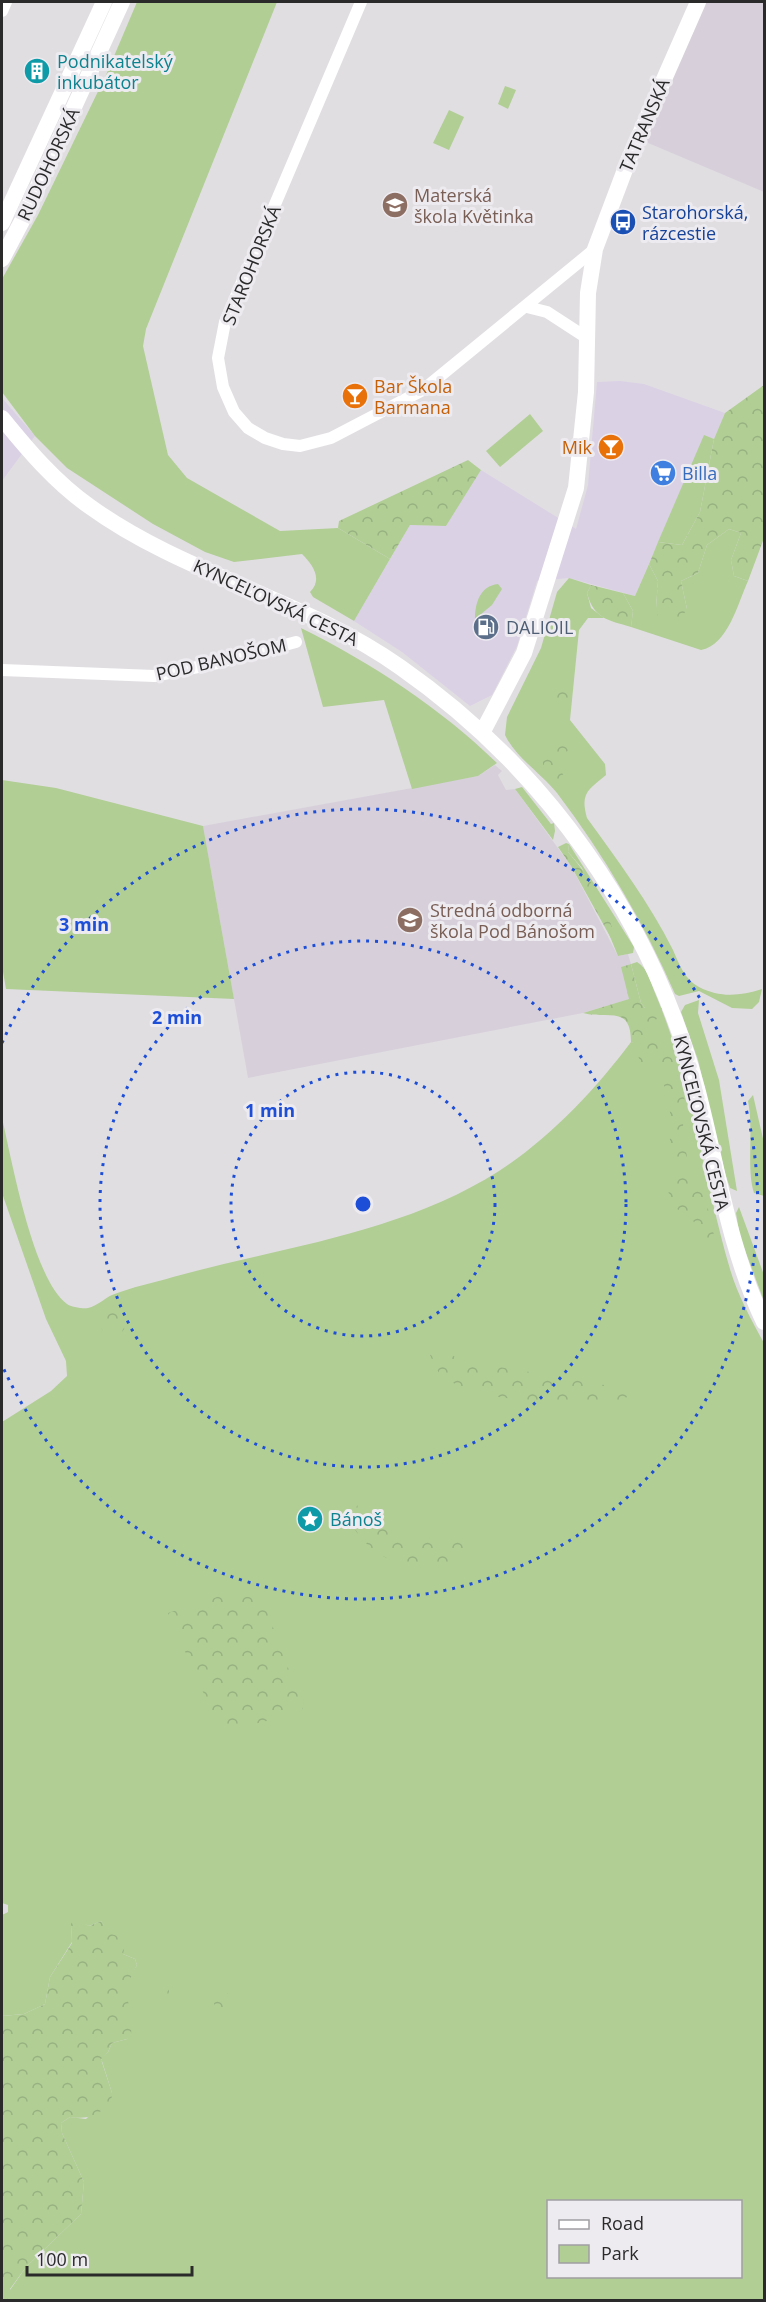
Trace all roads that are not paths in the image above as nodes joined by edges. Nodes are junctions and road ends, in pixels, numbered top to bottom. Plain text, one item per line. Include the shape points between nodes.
1 (6, 2) edge
2 (105, 2) edge
3 (122, 2) edge
4 (362, 2) edge
5 (698, 2) edge
6 (2, 11) edge
7 (2, 223) edge
8 (595, 249) junction
9 (2, 259) edge
10 (527, 307) junction
11 (587, 338) junction
12 (2, 418) edge
13 (296, 642) dead end
14 (2, 670) edge
15 (482, 733) junction
16 (765, 1322) edge

1 - 6 street
2 - 7 street, RUDOHORSKÁ
3 - 9 street, RUDOHORSKÁ
4 - 10 street, STAROHORSKÁ via 225,322 218,358 223,387 234,412 248,428 283,444 300,446 331,438 423,390
5 - 8 street, TATRANSKÁ via 629,159
8 - 10 street, STAROHORSKÁ
8 - 11 street via 588,293
10 - 11 street via 547,312
11 - 15 street via 576,488 524,653
12 - 15 street, KYNCEĽOVSKÁ CESTA via 48,471 112,522 354,638 423,683
13 - 14 street, POD BANOŠOM via 154,676
15 - 16 street, KYNCEĽOVSKÁ CESTA via 537,788 572,831 614,893 647,954 681,1037 734,1244

